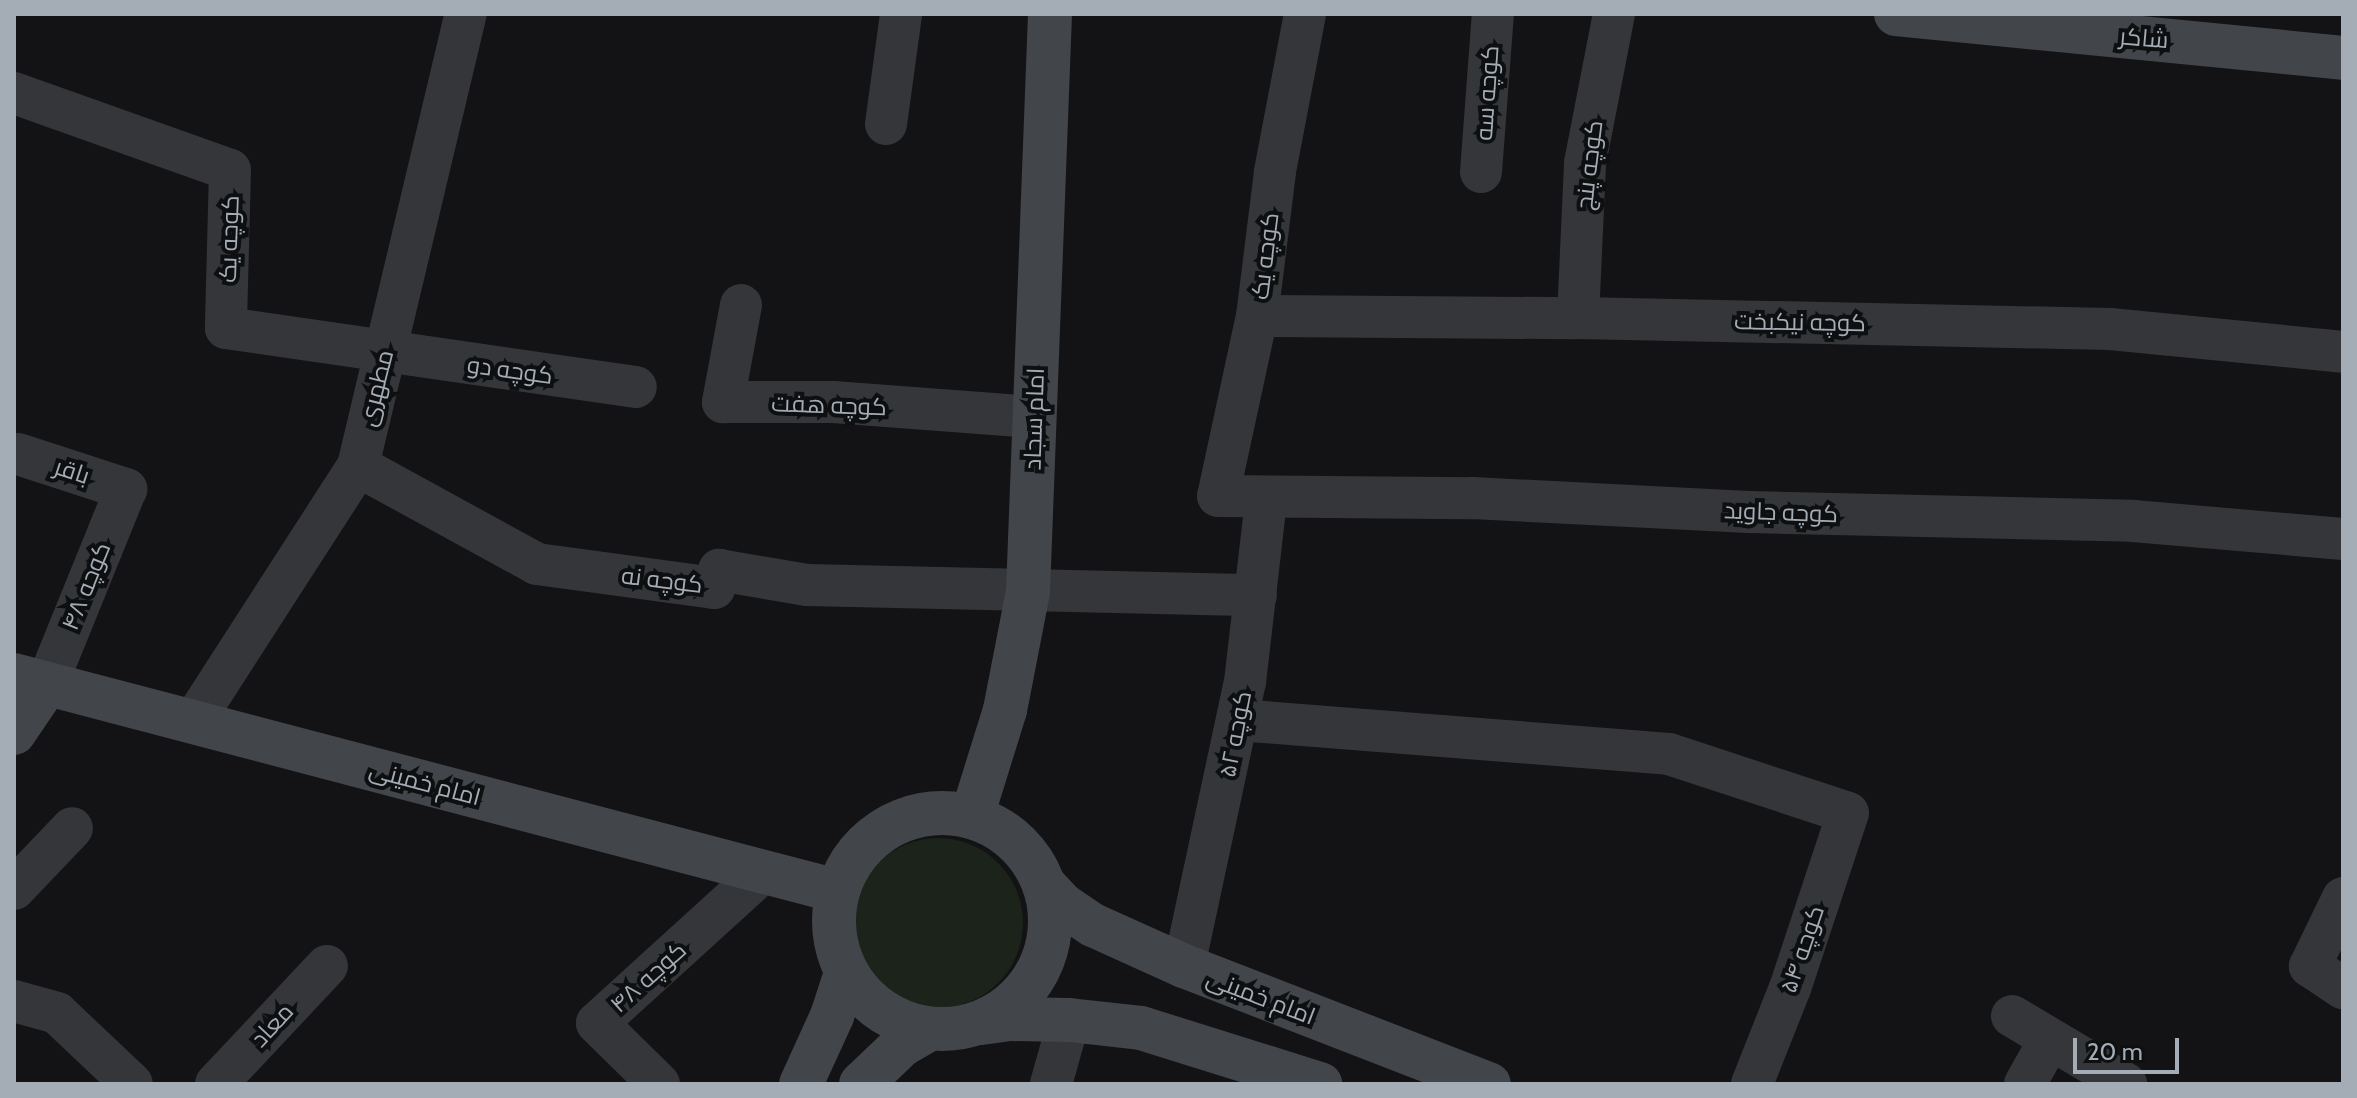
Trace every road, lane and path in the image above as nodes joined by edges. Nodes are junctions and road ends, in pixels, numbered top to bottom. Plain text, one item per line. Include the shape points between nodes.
1 (466, 14) edge
2 (901, 14) edge
3 (1050, 14) edge
4 (1305, 14) edge
5 (1493, 14) edge
6 (1614, 14) edge
7 (1896, 14) edge
8 (2128, 25) edge
9 (2343, 58) edge
10 (14, 93) edge
11 (886, 124) dead end
12 (1481, 172) dead end
13 (741, 305) dead end
14 (1257, 316) junction
15 (1578, 318) junction
16 (385, 352) junction
17 (2343, 352) edge
18 (636, 387) dead end
19 (1033, 417) junction
20 (18, 454) dead end
21 (358, 466) junction
22 (126, 489) joint
23 (1218, 496) joint
24 (1266, 500) junction
25 (2343, 539) edge
26 (1028, 592) junction
27 (1256, 595) junction
28 (31, 680) edge
29 (1238, 720) junction
30 (193, 722) junction
31 (14, 733) edge
32 (972, 816) junction
33 (72, 828) dead end
34 (763, 872) junction
35 (1046, 887) junction
36 (14, 889) edge
37 (837, 891) junction
38 (2343, 898) edge
39 (327, 966) dead end
40 (1184, 966) junction
41 (846, 973) junction
42 (2343, 988) edge
43 (14, 1001) edge
44 (2012, 1016) dead end
45 (1069, 1020) junction
46 (975, 1024) junction
47 (930, 1029) junction
48 (2050, 1039) junction
49 (132, 1084) edge
50 (216, 1084) edge
51 (659, 1084) edge
52 (801, 1084) edge
53 (861, 1084) edge
54 (1051, 1084) edge
55 (1320, 1084) edge
56 (1489, 1084) edge
57 (1752, 1084) edge
58 (2025, 1084) edge
59 (2126, 1084) edge

1 - 16 street, مطهری
2 - 11 street
3 - 19 main road, امام سجاد
4 - 14 street, کوچه یک via 1275,172
5 - 12 street, کوچه سه
6 - 15 street, کوچه پنج via 1585,163
7 - 8 main road, شاکر
8 - 9 main road, شاکر
10 - 16 street, کوچه یک via 230,170 226,328
13 - 19 street, کوچه هفت via 723,402 833,402
14 - 15 street, کوچه نیکبخت
14 - 23 street, کوچه یک
15 - 17 street, کوچه نیکبخت via 2110,329
16 - 18 street, کوچه دو
16 - 21 street, مطهری
19 - 26 main road, امام سجاد
20 - 22 street, باقر
21 - 26 street, کوچه نه via 537,564 714,588 719,570 807,585
21 - 30 street, مطهری
22 - 28 street, کوچه ۴۸
23 - 24 street, کوچه جاوید
24 - 25 street, کوچه جاوید via 1472,498 1749,512 2133,521
24 - 27 street, کوچه ۵۲
26 - 27 street
26 - 32 main road, امام سجاد via 1005,710
27 - 29 street, کوچه ۵۲
28 - 30 main road, امام خمینی
28 - 31 main road
29 - 40 street, کوچه ۵۲
29 - 57 street, کوچه ۵۴ via 1669,754 1848,813
30 - 34 main road, امام خمینی
32 - 35 main road via 1004,831 1030,856
32 - 37 main road via 905,818 875,835 851,860
33 - 36 street
34 - 37 main road, امام خمینی
34 - 51 street, کوچه ۴۸ via 597,1023
35 - 40 main road, امام خمینی via 1093,925
35 - 46 main road via 1051,921 1030,985 1005,1009
37 - 41 main road via 835,947
38 - 42 street via 2310,966
39 - 50 street, معاد
40 - 56 main road, امام خمینی
41 - 47 main road via 867,1001 896,1020
41 - 52 main road
43 - 49 street via 57,1013
44 - 48 street
45 - 46 main road
45 - 54 street
45 - 55 main road via 1141,1028
46 - 47 main road
47 - 53 main road via 902,1045
48 - 58 street
48 - 59 street

